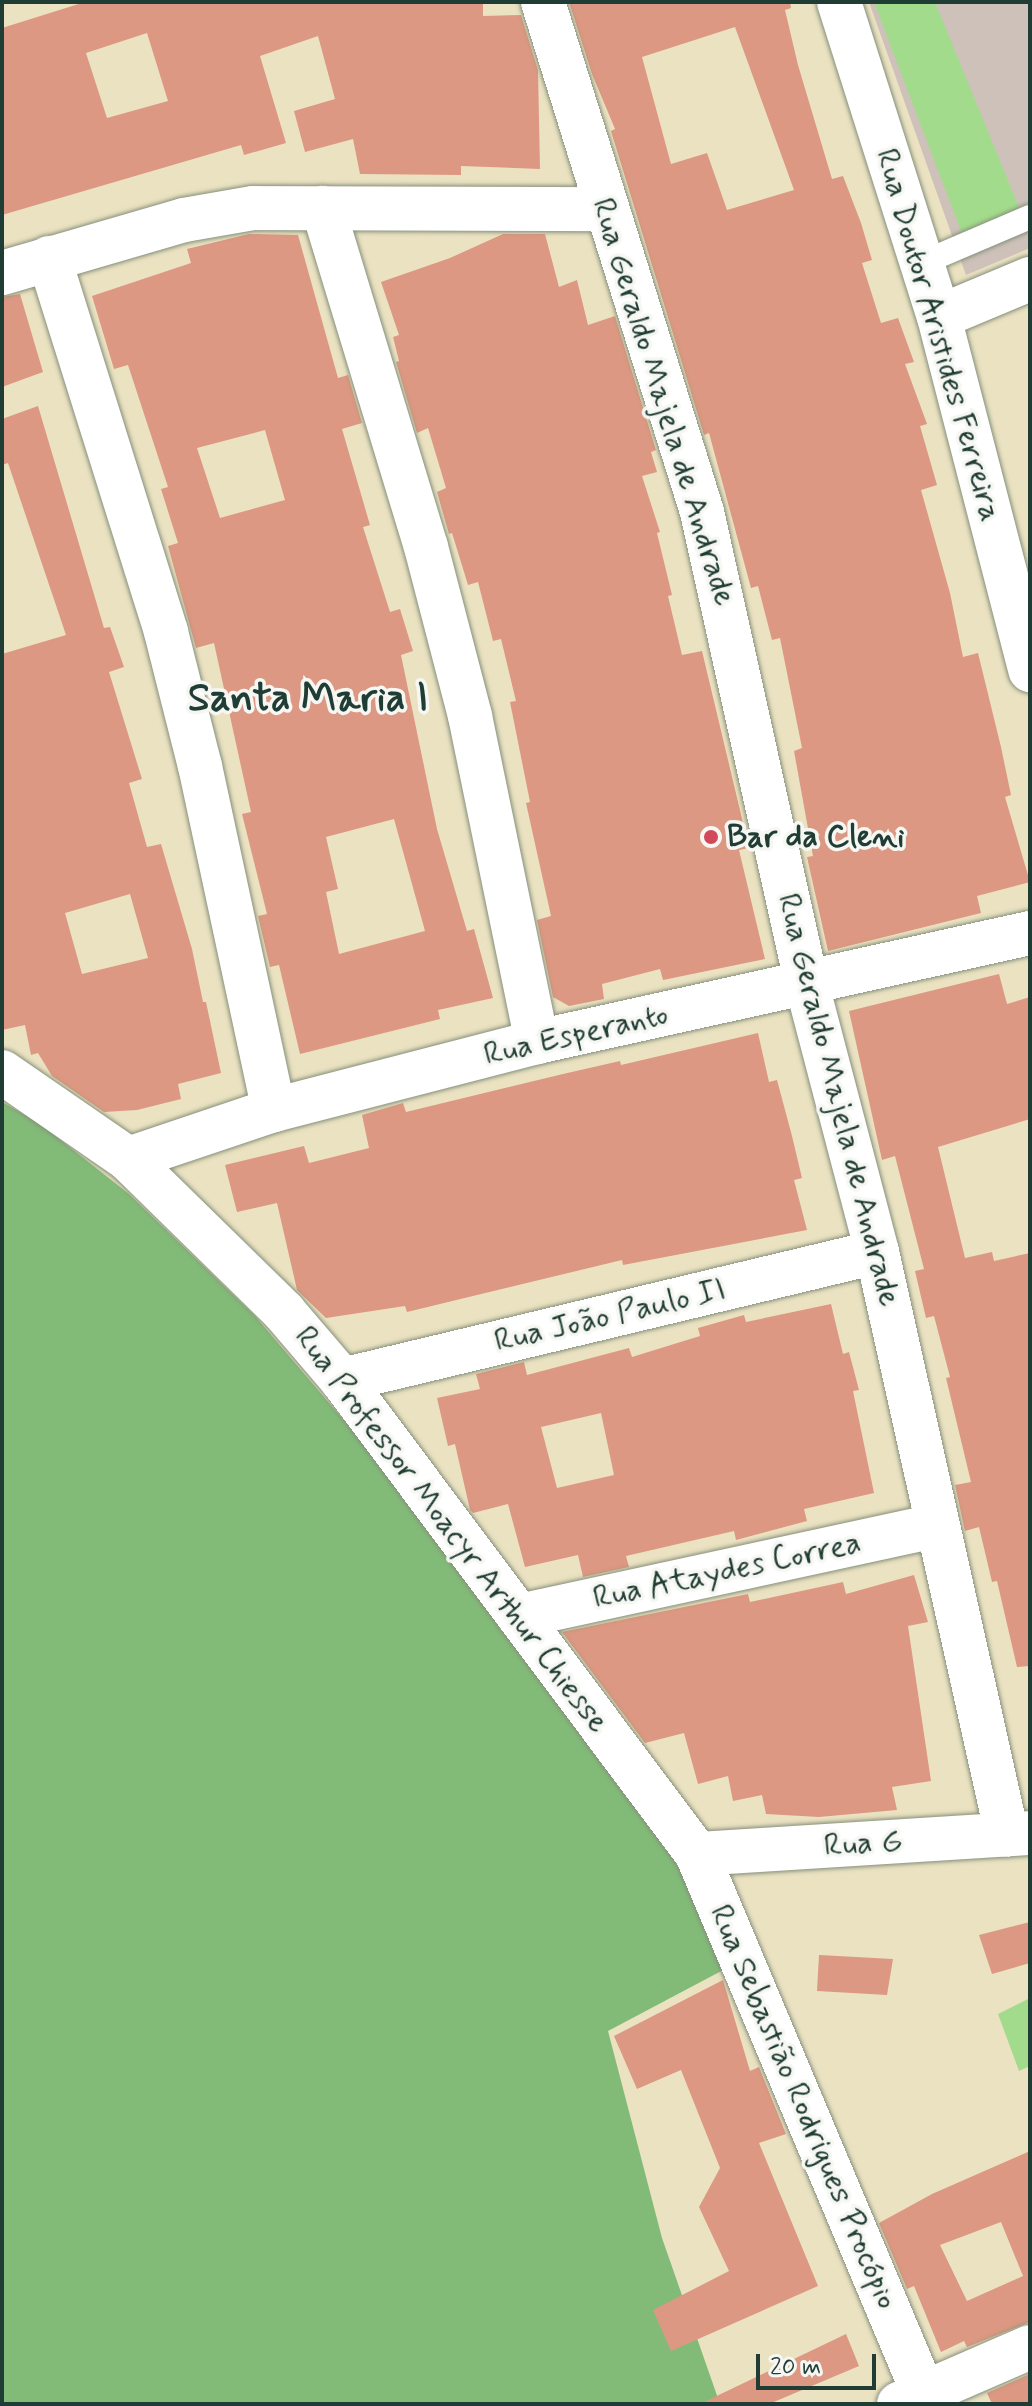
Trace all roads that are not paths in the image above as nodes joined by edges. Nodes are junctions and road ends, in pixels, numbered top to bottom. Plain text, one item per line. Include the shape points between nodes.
1 (543, 2) edge
2 (839, 2) edge
3 (323, 208) junction
4 (605, 209) junction
5 (1030, 217) edge
6 (49, 258) junction
7 (922, 263) junction
8 (2, 273) edge
9 (1030, 279) edge
10 (939, 317) junction
11 (1030, 670) edge
12 (1030, 933) edge
13 (807, 985) junction
14 (537, 1042) junction
15 (2, 1072) edge
16 (274, 1110) junction
17 (128, 1159) junction
18 (877, 1252) junction
19 (342, 1380) junction
20 (936, 1526) junction
21 (519, 1616) junction
22 (1018, 1834) edge
23 (697, 1854) junction
24 (1030, 2347) edge
25 (916, 2401) edge

1 - 4 street, Rua Geraldo Majela de Andrade
2 - 7 street, Rua Doutor Aristides Ferreira
3 - 4 street
3 - 6 street via 253,208 198,218
3 - 14 street via 426,547 470,716
4 - 13 street, Rua Geraldo Majela de Andrade via 702,512
5 - 7 lane
6 - 8 street
6 - 16 street via 166,632
7 - 10 street, Rua Doutor Aristides Ferreira
9 - 10 street
10 - 11 street, Rua Doutor Aristides Ferreira
12 - 13 street, Rua Esperanto
13 - 14 street, Rua Esperanto
13 - 18 street, Rua Geraldo Majela de Andrade
14 - 16 street, Rua Esperanto
15 - 17 street, Rua Professor Moacyr Arthur Chiesse
16 - 17 street, Rua Esperanto
17 - 19 street, Rua Professor Moacyr Arthur Chiesse via 284,1312
18 - 19 street, Rua João Paulo II
18 - 20 street, Rua Geraldo Majela de Andrade
19 - 21 street, Rua Professor Moacyr Arthur Chiesse
20 - 21 street, Rua Ataydes Correa
20 - 22 street, Rua Geraldo Majela de Andrade
21 - 23 street, Rua Professor Moacyr Arthur Chiesse
22 - 23 street, Rua G
23 - 25 street, Rua Sebastião Rodrigues Procópio
24 - 25 street

